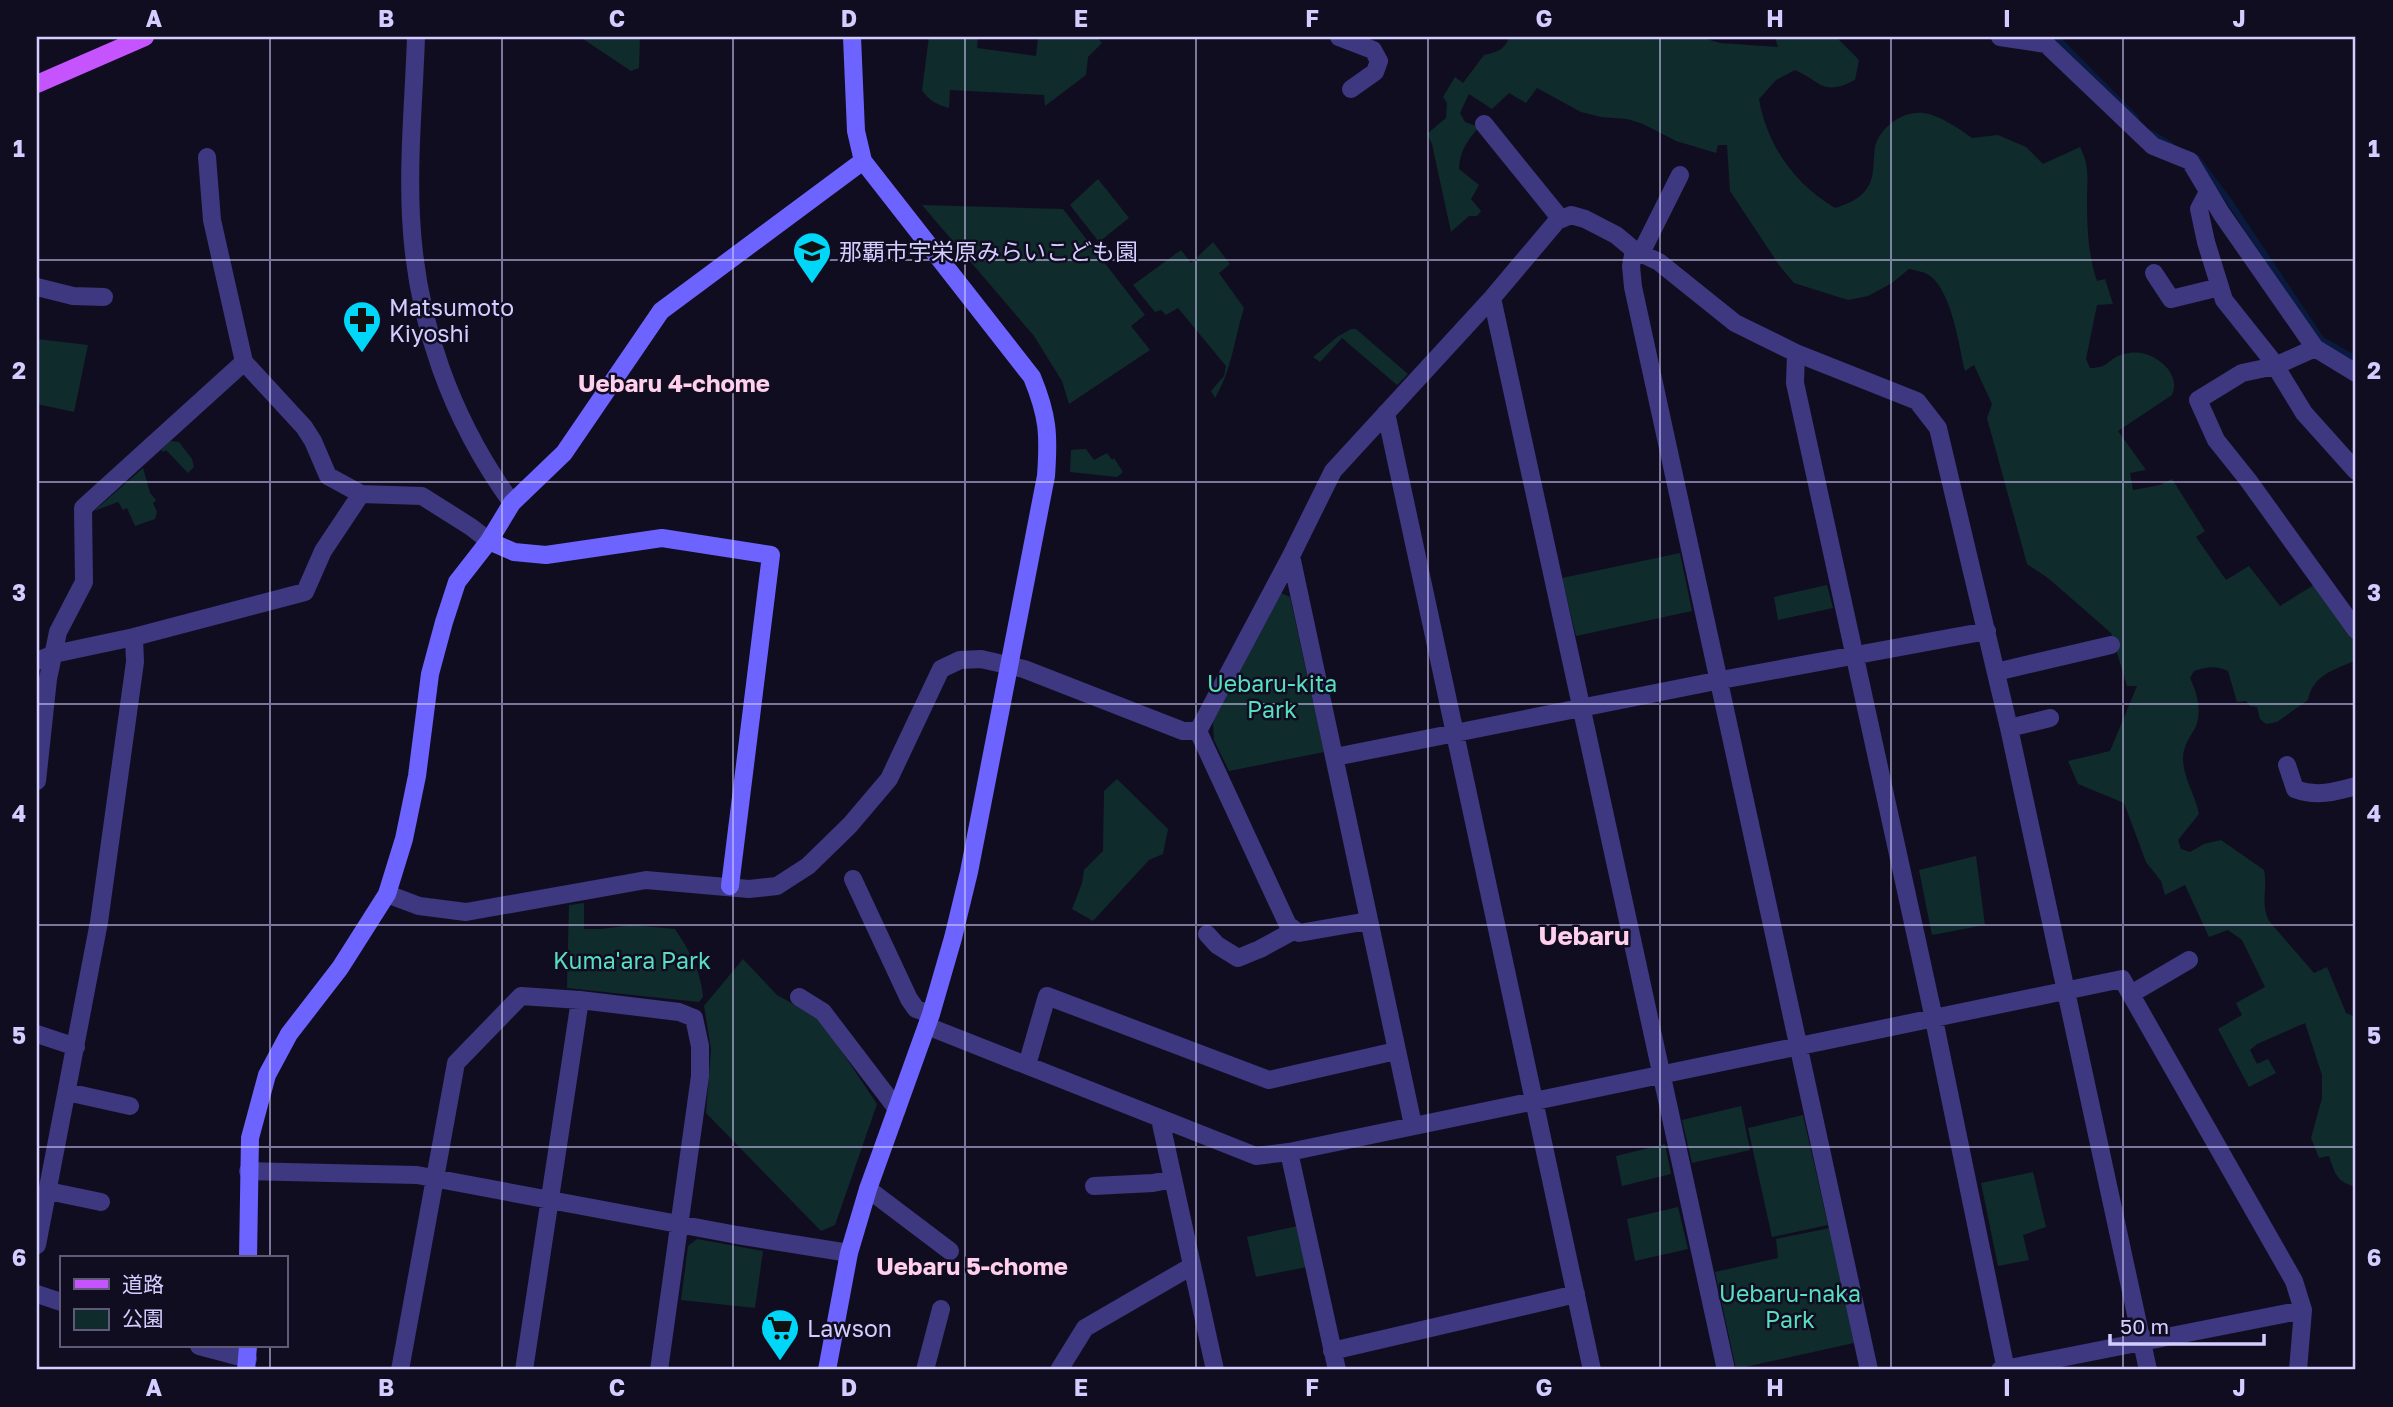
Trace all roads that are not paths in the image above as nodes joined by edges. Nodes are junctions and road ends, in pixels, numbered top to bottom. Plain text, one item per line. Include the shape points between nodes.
1 (145, 37) edge
2 (416, 37) edge
3 (852, 37) edge
4 (1339, 37) edge
5 (2000, 37) edge
6 (37, 84) edge
7 (1351, 89) dead end
8 (1484, 124) dead end
9 (206, 157) dead end
10 (863, 161) junction
11 (1680, 175) dead end
12 (2208, 192) junction
13 (1560, 218) junction
14 (1638, 251) junction
15 (2154, 273) dead end
16 (37, 287) edge
17 (2220, 287) junction
18 (104, 297) dead end
19 (1492, 298) junction
20 (2315, 348) junction
21 (1796, 353) junction
22 (244, 362) junction
23 (2275, 366) junction
24 (2356, 372) edge
25 (1386, 413) junction
26 (2356, 471) edge
27 (361, 495) junction
28 (512, 503) junction
29 (489, 541) junction
30 (1291, 556) junction
31 (2356, 630) edge
32 (1987, 631) junction
33 (134, 637) junction
34 (2111, 645) dead end
35 (54, 653) junction
36 (1856, 655) junction
37 (37, 661) edge
38 (1010, 664) junction
39 (1996, 672) junction
40 (1721, 680) junction
41 (1583, 708) junction
42 (2050, 718) dead end
43 (2009, 728) junction
44 (1198, 732) junction
45 (1456, 734) junction
46 (1335, 757) junction
47 (2287, 765) dead end
48 (37, 781) edge
49 (2356, 786) edge
50 (853, 879) dead end
51 (730, 886) junction
52 (387, 894) junction
53 (1368, 921) junction
54 (1293, 931) junction
55 (1207, 934) dead end
56 (2189, 960) dead end
57 (2067, 992) junction
58 (2132, 995) junction
59 (799, 997) dead end
60 (580, 1000) junction
61 (1934, 1019) junction
62 (929, 1020) junction
63 (37, 1034) edge
64 (1799, 1046) junction
65 (75, 1047) junction
66 (1396, 1051) junction
67 (1027, 1065) junction
68 (1660, 1074) junction
69 (67, 1092) junction
70 (1533, 1100) junction
71 (130, 1106) dead end
72 (897, 1109) junction
73 (1160, 1119) junction
74 (1413, 1125) junction
75 (1290, 1152) junction
76 (248, 1171) junction
77 (436, 1178) junction
78 (1173, 1179) junction
79 (1094, 1186) dead end
80 (868, 1189) junction
81 (48, 1191) junction
82 (551, 1199) junction
83 (101, 1202) dead end
84 (680, 1224) junction
85 (37, 1245) edge
86 (950, 1251) dead end
87 (849, 1253) junction
88 (248, 1256) edge
89 (1192, 1266) junction
90 (37, 1294) edge
91 (1576, 1294) junction
92 (60, 1302) edge
93 (941, 1309) dead end
94 (2303, 1310) junction
95 (2143, 1343) junction
96 (207, 1348) edge
97 (1332, 1351) junction
98 (247, 1358) edge
99 (400, 1370) edge
100 (524, 1370) edge
101 (659, 1370) edge
102 (827, 1370) edge
103 (925, 1370) edge
104 (1059, 1370) edge
105 (1215, 1370) edge
106 (1337, 1370) edge
107 (1592, 1370) edge
108 (1726, 1370) edge
109 (1870, 1370) edge
110 (2004, 1370) edge
111 (2148, 1370) edge
112 (2298, 1370) edge

1 - 6 main road
2 - 28 street via 411,216 428,330 470,435
3 - 10 street via 856,131
4 - 7 street via 1373,50 1379,61 1375,72
5 - 12 street via 2046,44 2153,146 2190,161
8 - 13 street
9 - 22 street via 212,220
10 - 28 street via 661,311 564,453
10 - 38 street via 1032,377 1045,407 1046,476
11 - 14 street
12 - 17 street via 2199,209
12 - 20 street
13 - 14 street via 1585,219
13 - 19 street
14 - 21 street via 1659,262 1735,323
14 - 40 street via 1631,266 1633,287
15 - 17 street via 2171,299
16 - 18 street via 73,296
17 - 23 street via 2224,300
19 - 25 street
19 - 41 street
20 - 23 street
20 - 24 street
21 - 32 street via 1917,401 1938,428
21 - 36 street via 1795,383
22 - 27 street via 304,427 328,476
22 - 35 street via 83,508 83,582 58,632
23 - 26 street via 2304,413
23 - 31 street via 2242,373 2198,400 2216,440
25 - 30 street via 1333,471
25 - 45 street
27 - 29 street via 422,496
27 - 33 street via 323,551 304,592
28 - 29 street
29 - 51 street via 514,552 546,555 662,538 771,555
29 - 52 street via 457,582 443,622 430,674 417,776
30 - 44 street
30 - 46 street
32 - 36 street
32 - 39 street
33 - 35 street
33 - 65 street via 135,662 101,909
34 - 39 street
35 - 37 street
35 - 48 street
36 - 40 street
36 - 61 street
38 - 44 street via 1182,731
38 - 51 street via 960,660 941,669 889,779 850,825 808,866 778,886
38 - 62 street via 968,872
39 - 43 street
40 - 41 street
40 - 64 street
41 - 45 street
41 - 68 street
42 - 43 street
43 - 57 street
44 - 54 street
45 - 46 street
45 - 70 street
46 - 53 street
47 - 49 street via 2295,789 2309,795
50 - 62 street via 909,999
51 - 52 street via 646,880 466,912 419,906
52 - 76 street via 340,968 289,1034 267,1075 250,1138
53 - 54 street
53 - 66 street
54 - 55 street via 1238,958
56 - 58 street
57 - 58 street via 2122,979
57 - 61 street
57 - 95 street
58 - 94 street via 2294,1281
59 - 72 street via 823,1012
60 - 77 street via 521,996 456,1063
60 - 82 street
60 - 84 street via 679,1012 694,1018 700,1076
61 - 64 street
61 - 110 street
62 - 67 street
62 - 72 street
63 - 65 street
64 - 68 street
64 - 109 street
65 - 69 street
66 - 67 street via 1269,1080 1047,996
66 - 74 street
67 - 73 street
68 - 70 street
68 - 108 street
69 - 71 street
69 - 81 street
70 - 74 street
70 - 91 street
72 - 80 street
73 - 75 street via 1256,1156
73 - 78 street
74 - 75 street
75 - 97 street
76 - 77 street
76 - 88 street
77 - 82 street
77 - 99 street
78 - 79 street
78 - 89 street
80 - 86 street
80 - 87 street
81 - 83 street
81 - 85 street
82 - 84 street
82 - 100 street
84 - 87 street
84 - 101 street
87 - 102 street
89 - 104 street via 1085,1328
89 - 105 street
90 - 92 street
91 - 97 street
91 - 107 street
93 - 103 street
94 - 95 street
94 - 112 street
95 - 110 street
95 - 111 street
96 - 98 street
97 - 106 street

